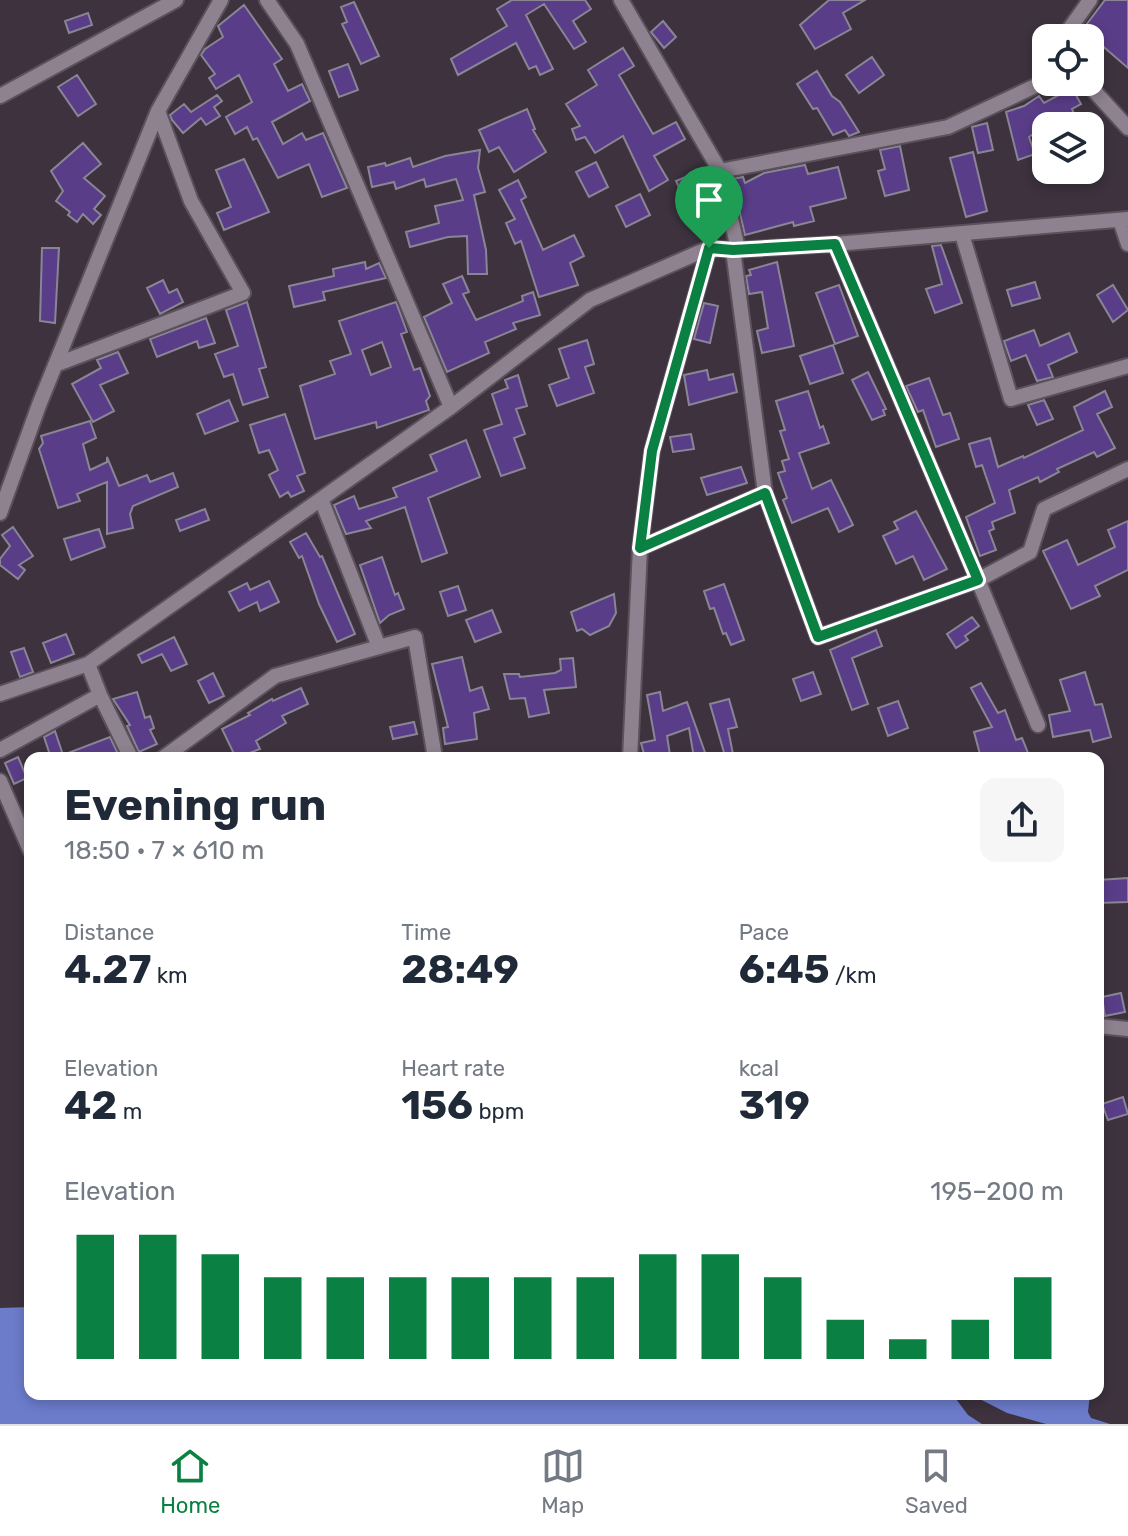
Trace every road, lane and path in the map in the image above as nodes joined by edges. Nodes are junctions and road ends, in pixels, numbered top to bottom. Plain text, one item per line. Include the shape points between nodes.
1 (176, 0) edge
2 (221, 0) edge
3 (267, 0) edge
4 (621, 0) edge
5 (1090, 0) edge
6 (1073, 24) edge
7 (1032, 88) edge
8 (0, 96) edge
9 (1099, 96) edge
10 (158, 111) junction
11 (1128, 128) edge
12 (720, 171) junction
13 (1124, 220) edge
14 (962, 234) junction
15 (835, 244) junction
16 (1128, 244) edge
17 (709, 248) junction
18 (735, 249) junction
19 (55, 365) junction
20 (1128, 366) edge
21 (451, 407) junction
22 (1128, 469) edge
23 (765, 493) junction
24 (321, 499) junction
25 (1, 506) edge
26 (640, 548) junction
27 (978, 580) junction
28 (379, 647) junction
29 (88, 664) junction
30 (0, 694) edge
31 (100, 695) junction
32 (1038, 725) dead end
33 (0, 750) edge
34 (128, 752) edge
35 (171, 752) edge
36 (434, 752) edge
37 (630, 752) edge
38 (0, 781) edge
39 (23, 815) edge
40 (1104, 1027) edge
41 (1128, 1029) edge

1 - 8 street
2 - 10 street
3 - 21 street via 297,44
4 - 12 street
5 - 6 street
7 - 12 street via 948,127
9 - 11 street
10 - 19 street
10 - 19 street via 191,201 243,293
12 - 18 street
13 - 14 street
13 - 16 street
14 - 15 street
14 - 20 street via 1011,399
15 - 18 street
15 - 27 street
17 - 18 street
17 - 21 street via 590,300
17 - 26 street via 652,451
18 - 23 street
19 - 25 street
21 - 24 street
22 - 27 street via 1044,509 1030,552
23 - 26 street
23 - 27 street via 818,637
24 - 28 street
24 - 29 street
26 - 37 street
27 - 32 street
28 - 35 street via 275,676
28 - 36 street via 415,637
29 - 30 street
29 - 31 street
31 - 33 street
31 - 34 street
38 - 39 street
40 - 41 street

